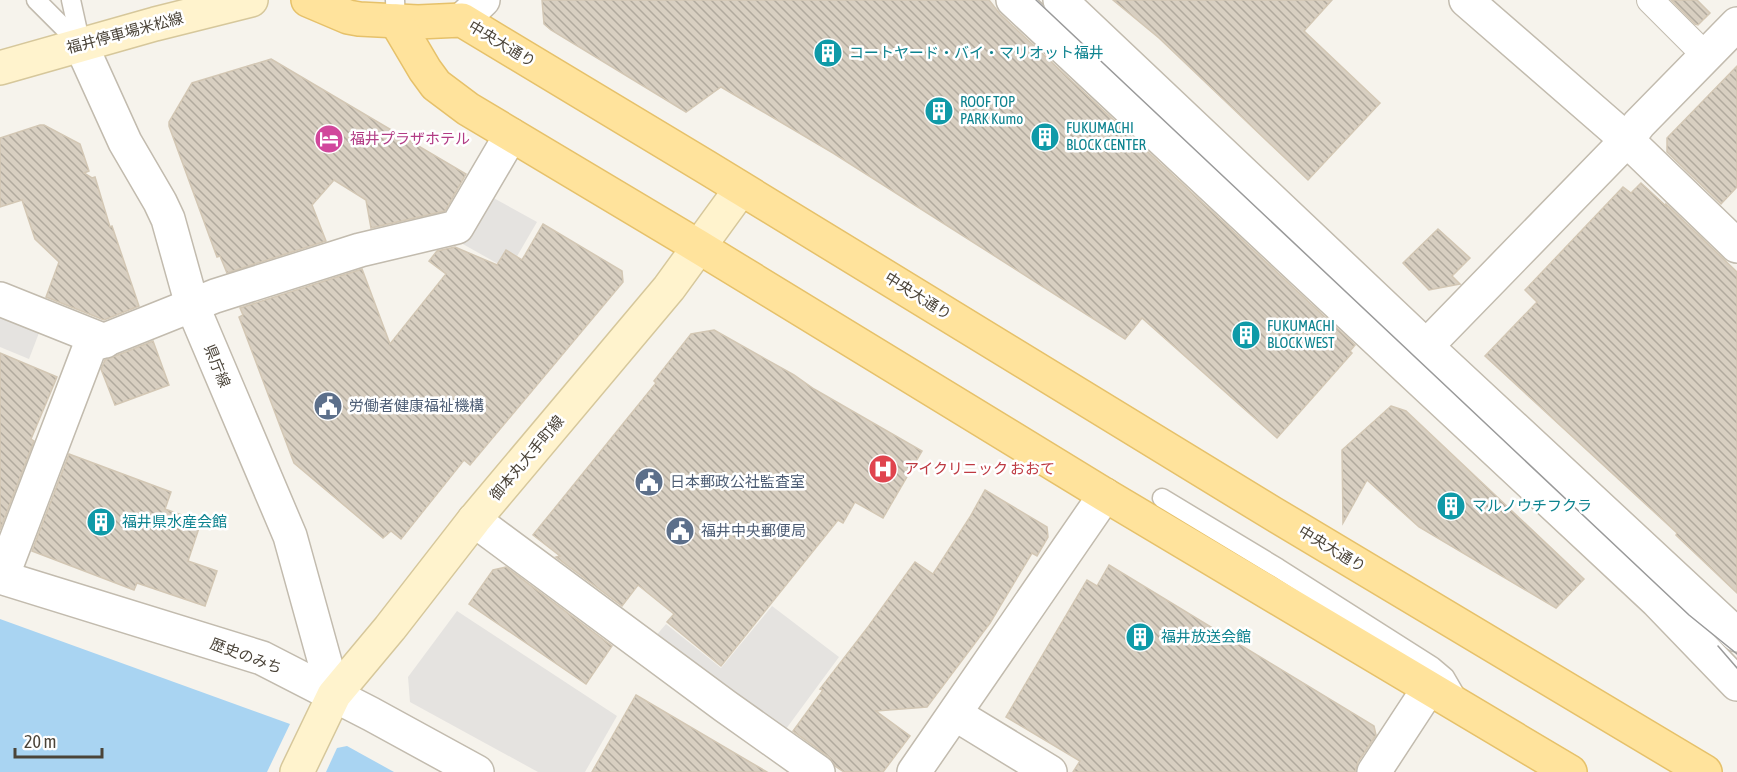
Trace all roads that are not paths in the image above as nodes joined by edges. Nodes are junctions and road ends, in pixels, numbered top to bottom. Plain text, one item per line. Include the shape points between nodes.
1 (36, 0) edge
2 (71, 0) edge
3 (251, 0) edge
4 (308, 0) edge
5 (1013, 0) edge
6 (1060, 0) edge
7 (1466, 0) edge
8 (1650, 0) edge
9 (473, 10) edge
10 (395, 11) edge
11 (1737, 24) edge
12 (81, 45) junction
13 (1706, 56) junction
14 (0, 68) edge
15 (511, 135) junction
16 (1628, 140) junction
17 (741, 189) junction
18 (1737, 246) edge
19 (699, 247) junction
20 (807, 248) dead end
21 (0, 299) edge
22 (192, 305) junction
23 (105, 341) junction
24 (1417, 357) junction
25 (1168, 450) junction
26 (1105, 495) junction
27 (1162, 498) dead end
28 (474, 520) junction
29 (1, 577) edge
30 (1737, 635) edge
31 (1737, 684) edge
32 (1429, 688) junction
33 (333, 694) junction
34 (1462, 708) junction
35 (955, 714) junction
36 (297, 772) edge
37 (477, 772) edge
38 (818, 772) edge
39 (914, 772) edge
40 (1050, 772) edge
41 (1374, 772) edge
42 (1570, 772) edge
43 (1705, 772) edge

1 - 12 lane
2 - 12 lane
3 - 12 main road, 福井停車場米松線
4 - 10 main road, 中央大通り via 348,17 374,21
5 - 24 street
6 - 24 street
7 - 16 street
8 - 13 street
9 - 10 main road, 中央大通り
9 - 17 main road, 中央大通り
10 - 15 main road via 436,85
11 - 13 street
12 - 14 main road, 福井停車場米松線
12 - 22 street, 県庁線 via 125,142 168,219
13 - 16 street via 1638,124
15 - 19 main road
15 - 22 street via 457,227 360,250
16 - 18 street
16 - 24 street
17 - 19 main road, 御本丸大手町線
17 - 25 main road, 中央大通り
19 - 26 main road
19 - 28 main road, 御本丸大手町線
20 - 25 lane via 1052,394
21 - 23 street
22 - 23 street
22 - 33 street, 県庁線 via 290,536
23 - 29 street via 90,346
24 - 30 street
24 - 31 street
25 - 43 main road, 中央大通り
26 - 32 main road
26 - 35 street
27 - 34 lane via 1432,666 1445,677
28 - 33 main road, 御本丸大手町線
28 - 38 street
29 - 33 street, 歴史のみち via 262,658
32 - 34 main road
32 - 41 street
33 - 36 main road, 御本丸大手町線
33 - 37 street, 歴史のみち
34 - 42 main road
35 - 39 street
35 - 40 street

